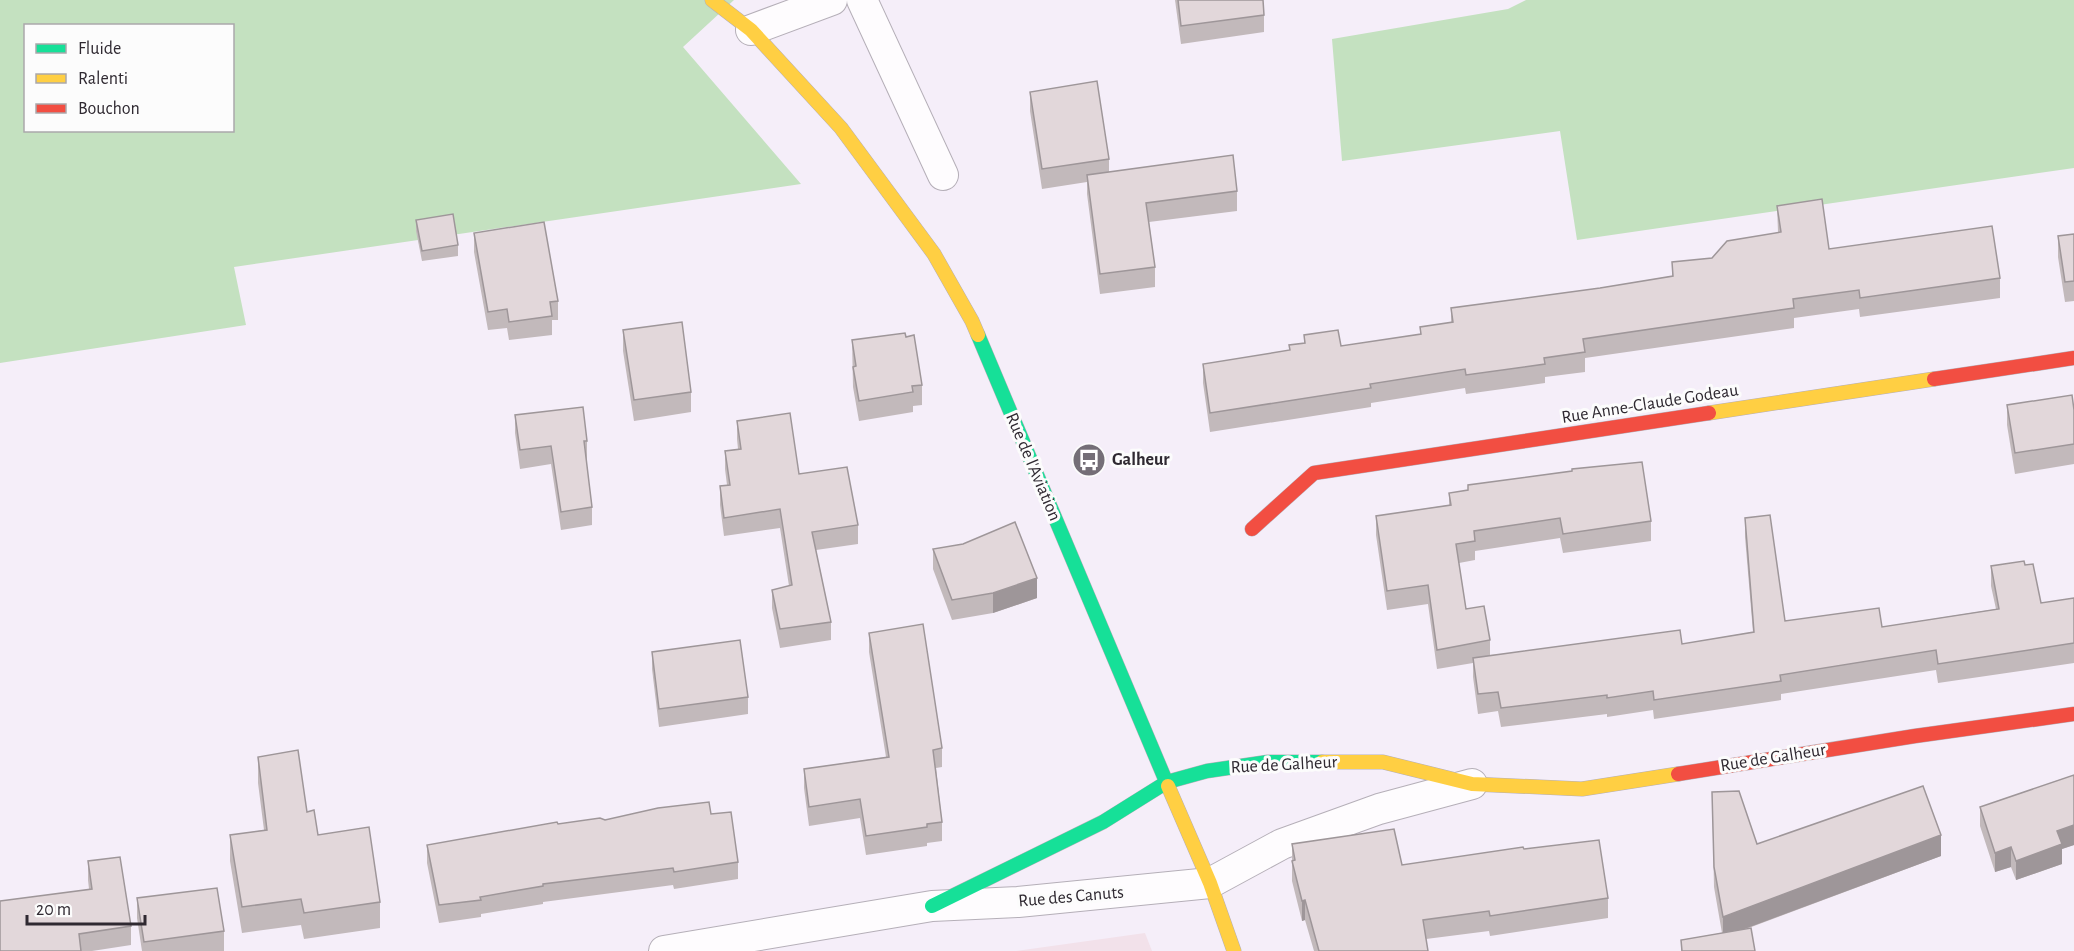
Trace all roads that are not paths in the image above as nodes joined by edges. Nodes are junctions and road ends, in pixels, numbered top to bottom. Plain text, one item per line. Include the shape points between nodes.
1 (712, 0) edge
2 (832, 0) edge
3 (862, 0) edge
4 (751, 30) junction
5 (943, 176) dead end
6 (2074, 358) edge
7 (1252, 529) dead end
8 (2074, 714) edge
9 (1167, 782) junction
10 (1472, 784) junction
11 (1210, 883) junction
12 (932, 906) junction
13 (664, 951) edge
14 (1234, 951) edge

1 - 4 street, Rue de l'Aviation
2 - 4 street
3 - 5 street
4 - 9 street, Rue de l'Aviation via 841,128 888,189 934,254 972,321
6 - 7 street, Rue Anne-Claude Godeau via 1314,473
8 - 10 street, Rue de Galheur via 1582,789
9 - 10 street, Rue de Galheur via 1207,771 1268,762 1383,762
9 - 11 street, Rue de l'Aviation
9 - 12 street, Rue des Canuts via 1103,822
10 - 11 street, Rue de Galheur via 1379,809 1282,844
11 - 12 street, Rue des Canuts via 1018,902
11 - 14 street, Rue de l'Aviation
12 - 13 street, Rue des Canuts

